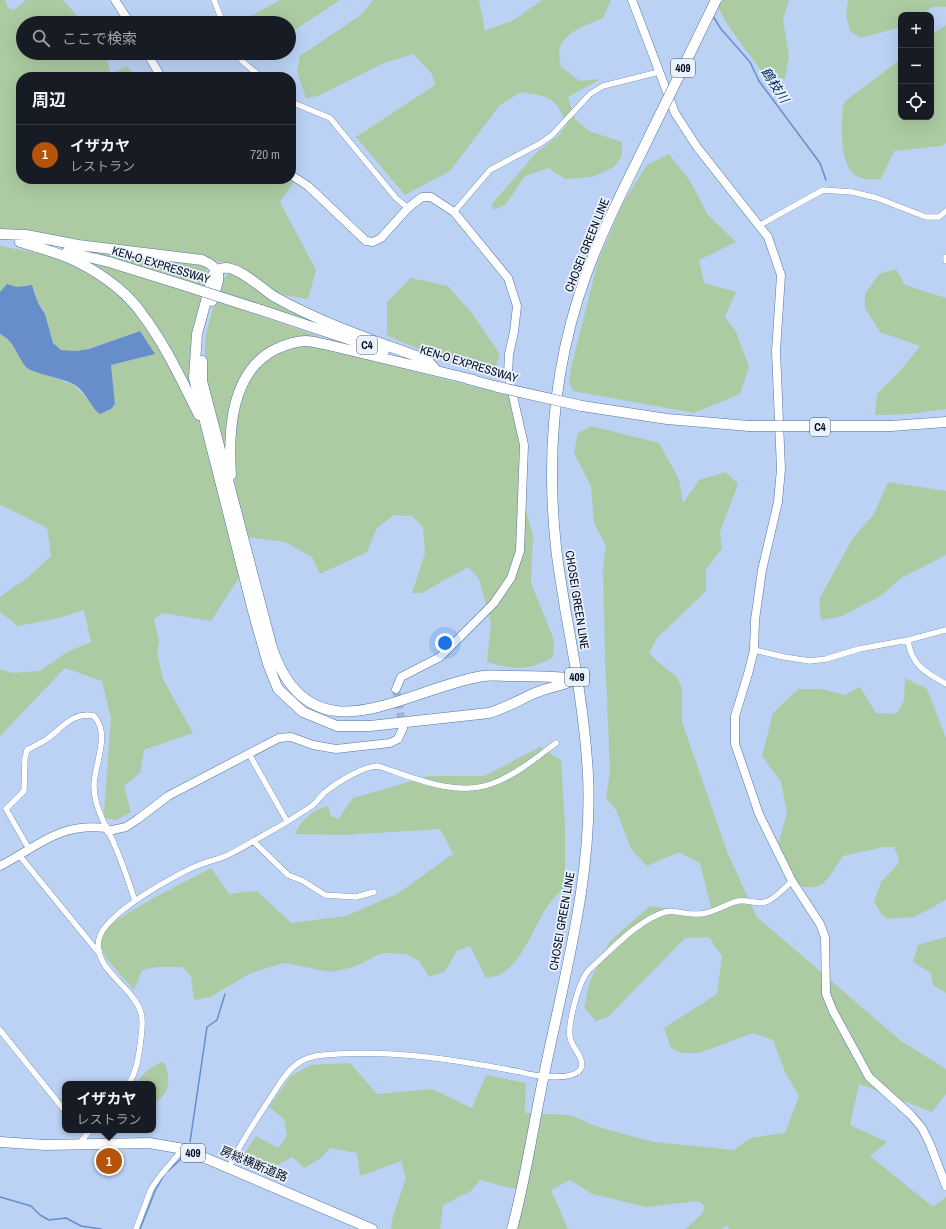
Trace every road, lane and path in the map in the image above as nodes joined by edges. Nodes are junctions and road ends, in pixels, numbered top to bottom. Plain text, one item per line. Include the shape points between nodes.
1 (115, 0) edge
2 (214, 0) edge
3 (632, 0) edge
4 (716, 0) edge
5 (125, 16) edge
6 (220, 16) edge
7 (151, 60) edge
8 (241, 60) edge
9 (158, 72) edge
10 (255, 72) edge
11 (659, 72) junction
12 (296, 104) edge
13 (296, 178) edge
14 (408, 208) junction
15 (454, 212) junction
16 (946, 212) edge
17 (760, 225) junction
18 (0, 234) edge
19 (0, 239) edge
20 (20, 242) junction
21 (946, 257) edge
22 (946, 262) edge
23 (217, 271) junction
24 (435, 369) junction
25 (474, 380) junction
26 (946, 422) edge
27 (207, 432) junction
28 (232, 499) junction
29 (946, 630) edge
30 (908, 640) junction
31 (754, 650) junction
32 (577, 679) junction
33 (946, 684) edge
34 (396, 689) dead end
35 (403, 728) dead end
36 (556, 742) dead end
37 (249, 754) junction
38 (287, 821) junction
39 (107, 830) junction
40 (253, 841) junction
41 (29, 849) junction
42 (19, 856) junction
43 (0, 866) edge
44 (792, 881) junction
45 (374, 892) dead end
46 (135, 901) junction
47 (98, 952) junction
48 (0, 1030) edge
49 (543, 1076) junction
50 (130, 1081) edge
51 (62, 1107) edge
52 (87, 1133) edge
53 (0, 1142) edge
54 (80, 1144) junction
55 (184, 1149) junction
56 (229, 1167) junction
57 (946, 1186) edge
58 (136, 1229) edge
59 (372, 1229) edge
60 (512, 1229) edge

1 - 5 street
2 - 6 street
3 - 11 street
4 - 32 highway, CHOSEI GREEN LINE / 409, bridge via 612,214 586,274 568,334 557,387 551,468 552,510
7 - 9 street
8 - 10 street
11 - 15 street via 603,86 590,94 542,144 490,170
11 - 17 street via 674,113
12 - 14 street via 330,118 396,198
13 - 14 street via 308,186 366,241 373,242 381,238
14 - 15 street via 422,197 431,198
15 - 34 street via 508,278 517,306 508,374 524,445 520,551 511,578 494,603 440,657 401,677
16 - 17 street via 939,217 926,217 865,195 823,190
17 - 31 street via 768,237 781,275 776,352 781,469 778,502 762,570
18 - 23 highway via 26,235 78,245 202,260 214,265
19 - 20 highway, KEN-O EXPRESSWAY / C4
20 - 24 highway, KEN-O EXPRESSWAY / C4, bridge via 109,262
20 - 27 highway via 78,262 103,277 126,296 154,331
21 - 22 street
23 - 24 highway via 226,268 237,271 294,307 427,360
23 - 27 highway via 209,285 197,334 194,378
23 - 28 highway via 218,280 203,332 202,381
24 - 25 highway, KEN-O EXPRESSWAY / C4
25 - 26 highway, KEN-O EXPRESSWAY / C4, bridge via 582,406 667,419 749,426 891,426
25 - 28 highway via 305,341 266,354 250,369 239,390 233,421 230,462
27 - 32 highway via 268,664 278,689 303,712 337,726 370,726 465,716 505,708 536,692
28 - 32 highway via 278,667 289,685 316,706 333,712 369,709 485,676 557,676
29 - 30 street
30 - 31 street via 810,661
30 - 33 street via 909,650 915,662
31 - 44 street via 735,716 735,744 759,814
32 - 49 highway, CHOSEI GREEN LINE / 409 via 588,775 588,834 572,948
35 - 37 street via 398,739 390,743 336,749 313,745 291,737 270,742
36 - 38 street via 505,778 479,788 441,786 378,766 368,766 325,792 313,805
37 - 38 street
37 - 39 street via 168,796 126,827
38 - 40 street
39 - 41 street via 93,826 65,831
39 - 41 street via 95,798 94,787 101,745 101,727 94,716 76,716 27,750 24,791 6,809
39 - 46 street
40 - 45 street via 288,875 303,880 325,895 356,897
40 - 46 street via 174,877
41 - 42 street
42 - 43 street
42 - 47 street
44 - 49 street via 769,901 758,904 740,901 701,914 666,912 638,926 589,970 582,980 570,1025 571,1043 581,1060 581,1067 571,1076
44 - 57 street via 820,924 825,937 826,994 833,1010 869,1077 922,1128
46 - 47 street via 115,917 102,932
47 - 50 street via 107,970 132,997 141,1013 138,1062
48 - 51 street
49 - 56 street via 409,1054 367,1052 307,1058 297,1063 278,1087 239,1145
49 - 60 highway, CHOSEI GREEN LINE / 409
52 - 54 street
53 - 54 highway, 房総横断道路 / 409
54 - 55 highway, 房総横断道路 / 409 via 149,1143
55 - 56 highway, 房総横断道路 / 409
55 - 58 street via 151,1189
56 - 59 highway, 房総横断道路 / 409

